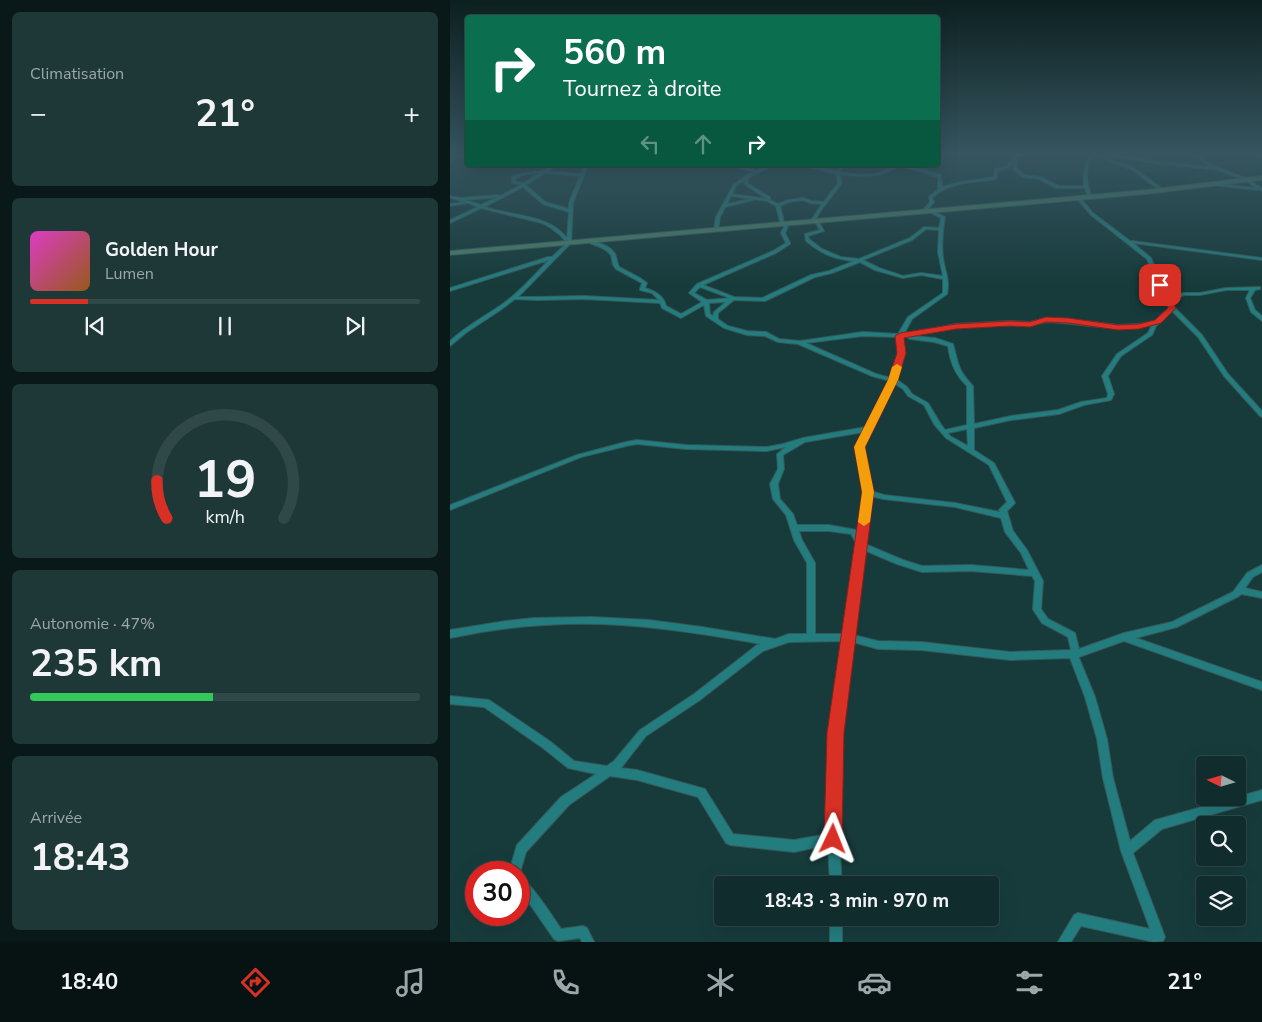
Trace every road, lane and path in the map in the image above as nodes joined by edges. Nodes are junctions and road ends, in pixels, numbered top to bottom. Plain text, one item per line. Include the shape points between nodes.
1 (450, 197) edge
2 (487, 197) edge
3 (497, 197) edge
4 (537, 197) edge
5 (573, 197) edge
6 (730, 197) edge
7 (744, 197) edge
8 (768, 197) edge
9 (829, 197) edge
10 (931, 197) edge
11 (1090, 197) edge
12 (1074, 198) junction
13 (460, 199) junction
14 (494, 199) junction
15 (757, 199) junction
16 (768, 200) junction
17 (470, 202) junction
18 (824, 203) junction
19 (450, 204) edge
20 (778, 205) junction
21 (481, 206) junction
22 (725, 206) junction
23 (570, 211) junction
24 (930, 212) junction
25 (450, 222) edge
26 (815, 222) junction
27 (784, 225) junction
28 (940, 229) junction
29 (716, 230) junction
30 (1125, 240) junction
31 (588, 241) junction
32 (566, 243) junction
33 (450, 253) edge
34 (1262, 259) edge
35 (857, 260) junction
36 (946, 278) junction
37 (699, 285) junction
38 (1260, 287) edge
39 (450, 290) edge
40 (515, 298) junction
41 (731, 299) junction
42 (1168, 301) junction
43 (663, 302) junction
44 (706, 302) junction
45 (1172, 308) junction
46 (1262, 319) edge
47 (715, 320) junction
48 (1158, 322) junction
49 (900, 336) junction
50 (799, 342) junction
51 (450, 344) edge
52 (893, 380) junction
53 (1262, 415) edge
54 (971, 426) junction
55 (868, 429) junction
56 (944, 432) junction
57 (803, 440) junction
58 (971, 450) junction
59 (868, 492) junction
60 (450, 508) edge
61 (1005, 516) junction
62 (794, 528) junction
63 (861, 545) junction
64 (1262, 568) edge
65 (1034, 573) junction
66 (1238, 590) junction
67 (1262, 595) edge
68 (450, 634) edge
69 (848, 637) junction
70 (1124, 637) junction
71 (811, 638) junction
72 (776, 643) junction
73 (1076, 654) junction
74 (1262, 686) edge
75 (450, 700) edge
76 (610, 770) junction
77 (1262, 795) edge
78 (833, 839) junction
79 (1127, 851) junction
80 (518, 861) edge
81 (835, 876) edge
82 (530, 896) edge
83 (836, 926) edge
84 (588, 942) edge
85 (836, 942) edge
86 (1064, 942) edge

1 - 13 street
2 - 13 street
3 - 14 street
4 - 23 street via 544,203
5 - 23 street
6 - 22 street
7 - 15 street
8 - 16 street
9 - 18 street
10 - 24 street via 932,202 926,208
11 - 12 main road
12 - 24 main road
12 - 30 street
13 - 17 street
14 - 17 street
14 - 21 street
15 - 16 street
15 - 22 street
16 - 20 street
17 - 19 street
17 - 21 street
18 - 20 street via 803,199
18 - 26 street
20 - 27 street
21 - 25 street
21 - 32 street via 536,218 563,233
22 - 29 street via 718,217
23 - 32 street
24 - 26 main road
24 - 28 street via 943,217
26 - 27 main road
26 - 35 street via 822,230 806,235 807,240 820,250 840,258
27 - 29 main road
27 - 37 street via 788,243 785,247
28 - 35 street via 925,228 911,239
28 - 36 street via 940,253
29 - 31 main road
30 - 34 street
30 - 42 street via 1149,258
31 - 32 main road
31 - 43 street via 610,251 619,269 639,278 644,283 642,289 655,292
32 - 33 main road
32 - 39 street via 549,258
32 - 40 street
35 - 36 street via 903,277 921,274
35 - 41 street via 813,276 763,300
36 - 49 street via 945,294 910,318
37 - 41 street
37 - 44 street via 691,293
38 - 42 street via 1182,294
38 - 46 street via 1253,289 1248,298 1253,311
40 - 43 street via 620,298
40 - 51 street via 461,333
41 - 44 street
41 - 47 street via 716,313
42 - 45 street
43 - 44 street via 664,307 681,316
44 - 47 street via 708,315
45 - 48 street
45 - 53 street via 1200,336 1226,376
47 - 50 street via 747,333
48 - 49 street via 1118,327 1046,320 1030,324 956,326
48 - 54 street via 1150,334 1119,355 1113,363 1106,376 1111,394 1109,399 1083,403 1059,412
49 - 50 street via 863,334
49 - 52 street via 901,353
49 - 54 street via 935,340 951,346 959,377 970,386
50 - 52 street
52 - 55 street
52 - 56 street via 926,404
54 - 56 street
54 - 58 street
55 - 57 street
55 - 59 street via 859,447
56 - 58 street via 948,438
57 - 60 street via 767,449 626,444 579,456
57 - 62 street via 780,454 781,469 774,484 778,499
58 - 61 street via 992,464 1001,481 1012,503 1003,510
59 - 61 street
59 - 63 street
61 - 65 street via 1009,532
62 - 63 street via 853,532
62 - 71 street via 811,564
63 - 65 street via 922,569 971,568
63 - 69 street
64 - 66 street via 1250,574
65 - 73 street via 1039,581 1037,609 1045,621 1072,634
66 - 67 street
66 - 70 street via 1174,625
68 - 72 street via 484,626 593,620 675,626
69 - 71 street
69 - 73 street via 878,645 921,646 1010,656
69 - 78 street via 836,733
70 - 73 street
70 - 74 street
71 - 72 street via 789,638
72 - 76 street via 760,648 697,697 643,733
73 - 79 street via 1074,658 1090,697 1102,740
75 - 76 street via 486,703 572,765
76 - 78 street via 702,793 730,839 794,846
76 - 80 street via 565,801 522,849
77 - 79 street via 1159,824
78 - 81 street
79 - 86 street via 1159,937 1078,919
82 - 84 street via 558,935 583,932
83 - 85 street

